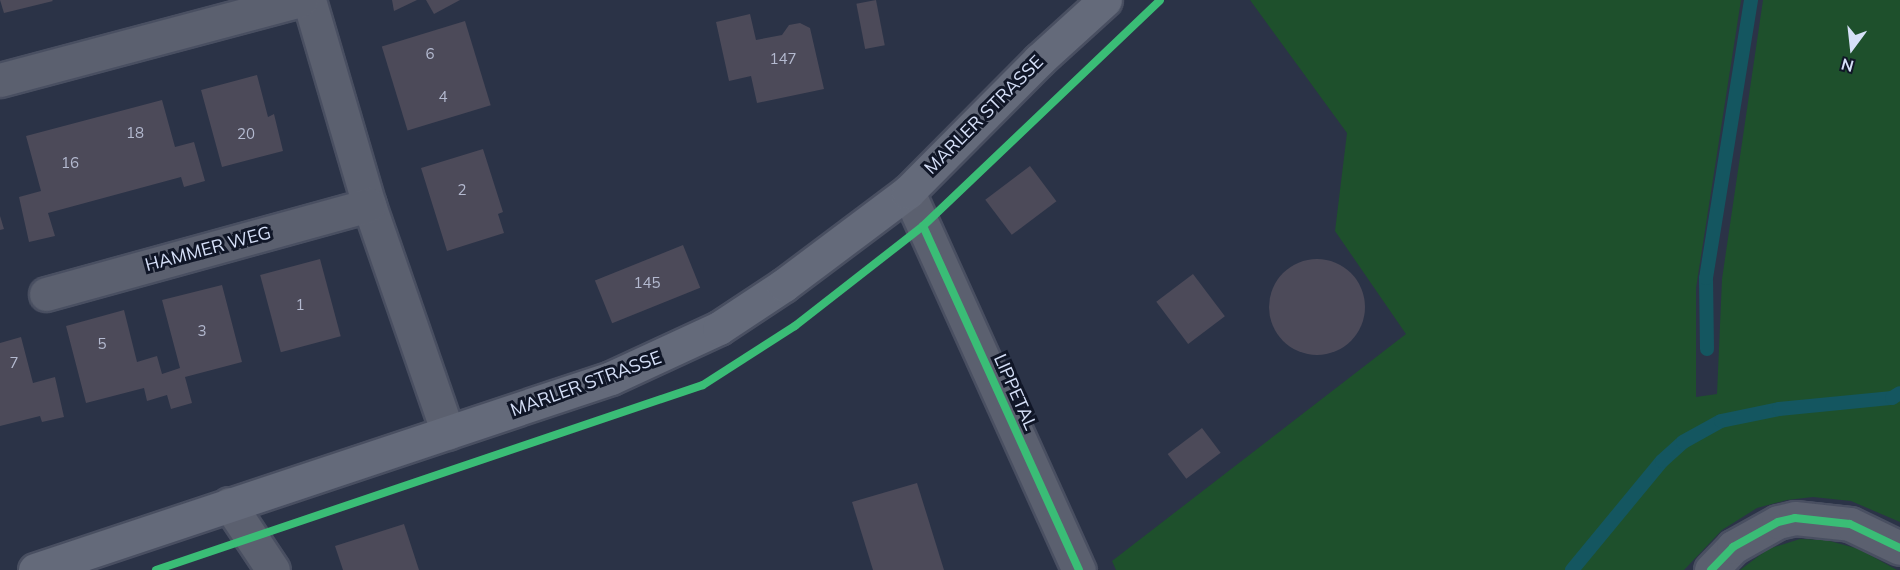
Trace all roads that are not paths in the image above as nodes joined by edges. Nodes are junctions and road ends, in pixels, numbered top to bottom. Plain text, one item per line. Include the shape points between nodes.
1 (300, 0) edge
2 (309, 0) edge
3 (1105, 0) edge
4 (0, 80) edge
5 (908, 192) junction
6 (369, 205) junction
7 (46, 294) dead end
8 (448, 433) junction
9 (229, 504) junction
10 (1900, 548) edge
11 (35, 570) edge
12 (273, 570) edge
13 (1079, 570) edge
14 (1711, 570) edge

1 - 4 street
2 - 6 street
3 - 5 main road, MARLER STRASSE via 1039,60
5 - 8 main road, MARLER STRASSE via 784,285 687,344 611,378
5 - 13 street, LIPPETAL
6 - 7 street, HAMMER WEG
6 - 8 street
8 - 9 main road, MARLER STRASSE
9 - 11 main road, MARLER STRASSE
9 - 12 street
10 - 14 street via 1850,524 1795,518 1778,522 1733,547

